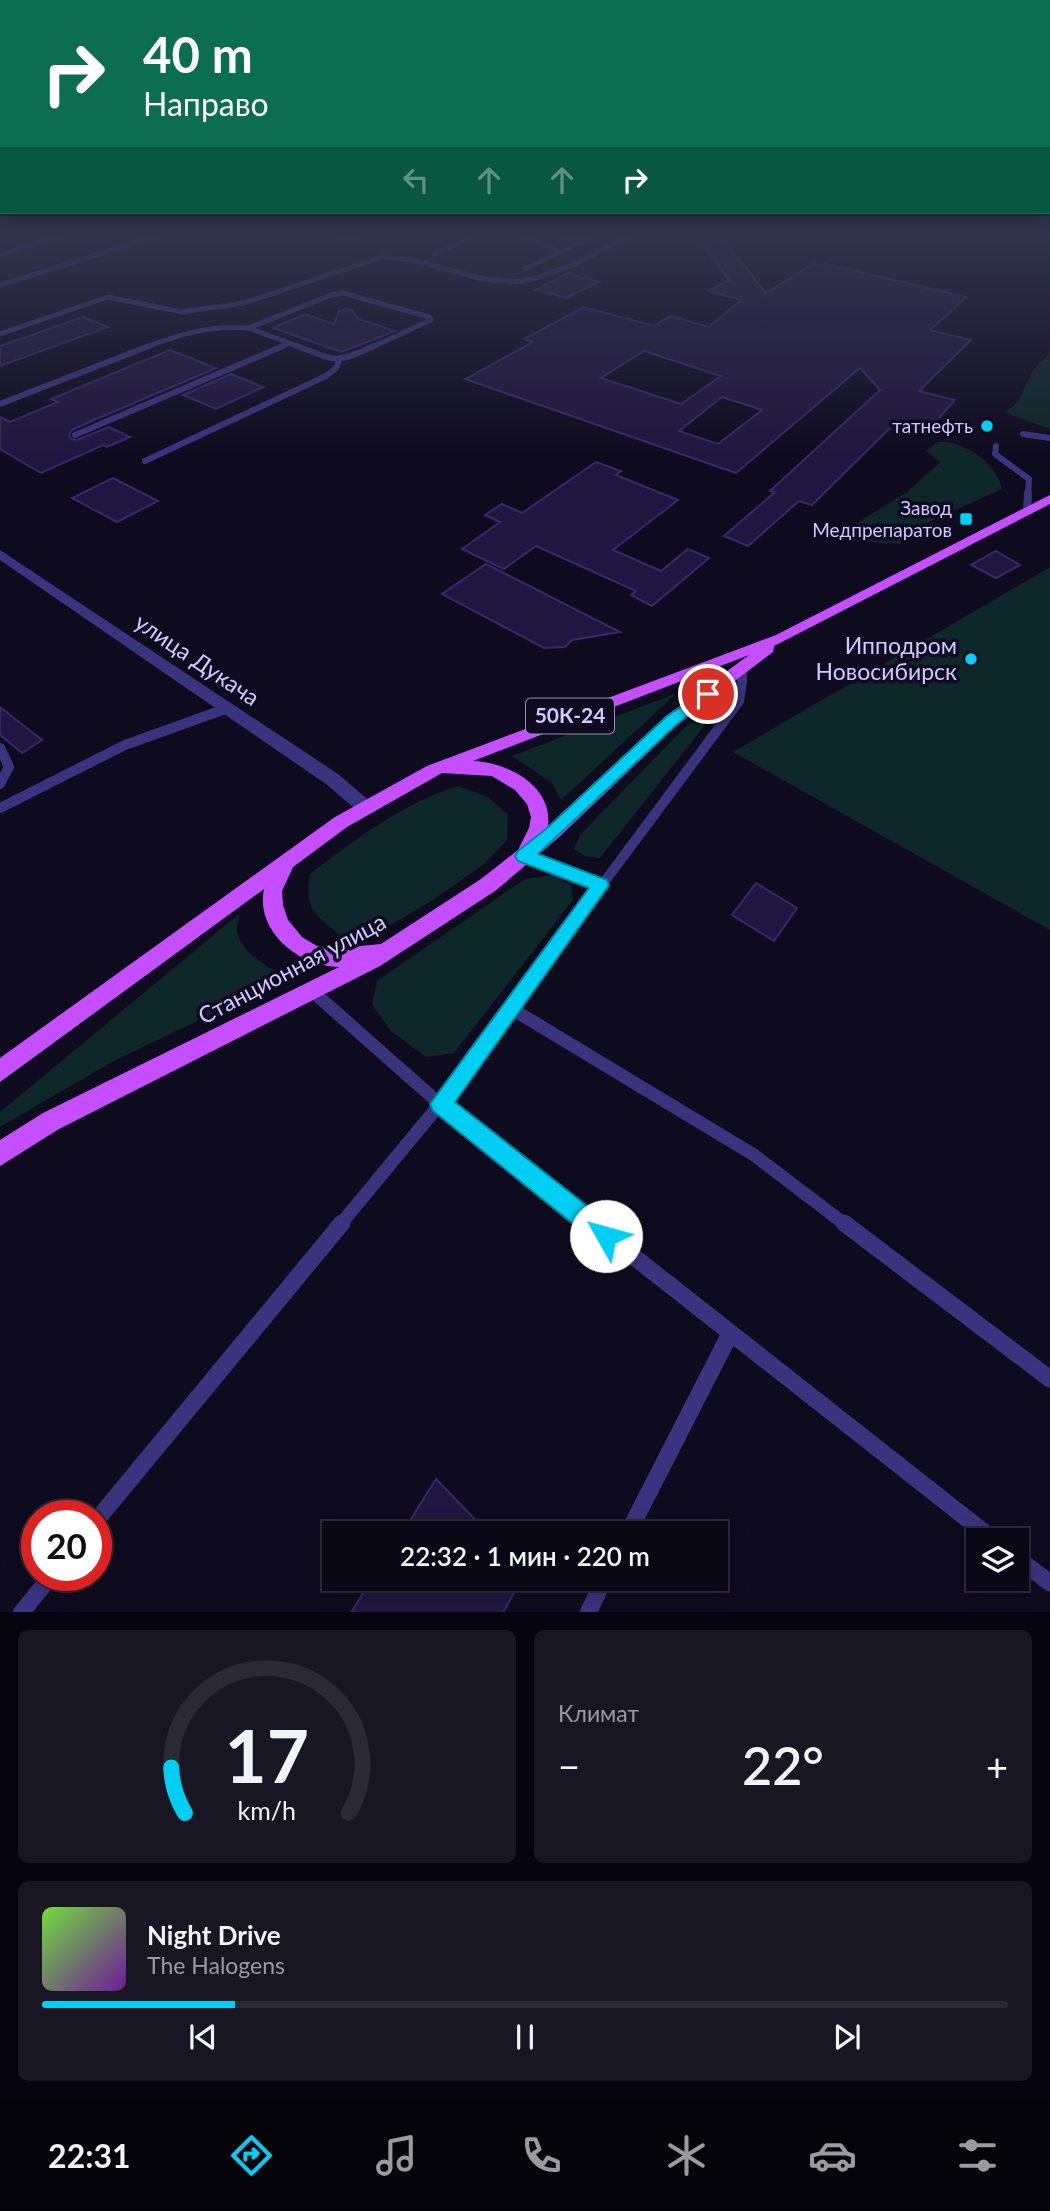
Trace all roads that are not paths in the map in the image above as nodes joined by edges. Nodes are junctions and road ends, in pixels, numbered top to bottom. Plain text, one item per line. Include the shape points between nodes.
1 (78, 307) edge
2 (158, 307) edge
3 (215, 307) edge
4 (301, 307) edge
5 (394, 307) edge
6 (249, 328) junction
7 (0, 334) edge
8 (290, 344) junction
9 (339, 360) junction
10 (0, 404) edge
11 (75, 435) dead end
12 (1023, 435) dead end
13 (1050, 438) edge
14 (996, 446) dead end
15 (145, 461) dead end
16 (1050, 499) edge
17 (1027, 511) junction
18 (0, 554) edge
19 (781, 638) junction
20 (744, 668) junction
21 (229, 708) junction
22 (0, 748) edge
23 (433, 770) junction
24 (0, 783) edge
25 (0, 807) edge
26 (366, 808) junction
27 (524, 856) junction
28 (287, 862) junction
29 (601, 885) junction
30 (392, 948) junction
31 (312, 991) junction
32 (512, 1009) junction
33 (0, 1071) edge
34 (440, 1104) junction
35 (0, 1154) edge
36 (730, 1334) junction
37 (1050, 1379) edge
38 (112, 1502) edge
39 (634, 1521) edge
40 (979, 1528) edge
41 (1029, 1567) edge
42 (1050, 1583) edge
43 (39, 1591) edge
44 (598, 1591) edge
45 (21, 1612) edge
46 (588, 1612) edge

1 - 7 lane
2 - 3 lane via 182,312
4 - 6 lane
5 - 9 lane via 431,320
6 - 8 lane
6 - 10 lane via 224,326 185,332
8 - 9 lane
8 - 11 lane
9 - 15 lane via 326,376
12 - 13 lane
14 - 17 lane via 995,454 1029,479
16 - 17 main road, Станционная улица / 50К-24
17 - 19 main road, Станционная улица / 50К-24
18 - 21 street, улица Дукача
19 - 20 main road, Станционная улица / 50К-24
19 - 23 main road, Станционная улица / 50К-24
20 - 27 main road, Станционная улица / 50К-24 via 672,720
20 - 29 lane via 739,701
21 - 25 lane via 125,745
21 - 26 street, улица Дукача
22 - 24 lane via 9,767
23 - 26 main road, Станционная улица / 50К-24
23 - 27 main road via 472,767 498,771 522,786 538,806 540,823
26 - 28 main road, Станционная улица / 50К-24
27 - 29 lane
27 - 30 main road, Станционная улица / 50К-24
28 - 30 main road via 272,892 275,916 296,946 321,957 347,958
28 - 33 main road, Станционная улица / 50К-24
29 - 32 lane
30 - 31 main road, Станционная улица / 50К-24
31 - 34 lane
31 - 35 main road, Станционная улица / 50К-24 via 51,1121
32 - 34 lane
32 - 37 lane via 754,1155
34 - 36 lane
34 - 38 lane
36 - 39 lane
36 - 40 lane
41 - 42 lane
43 - 45 lane
44 - 46 lane

